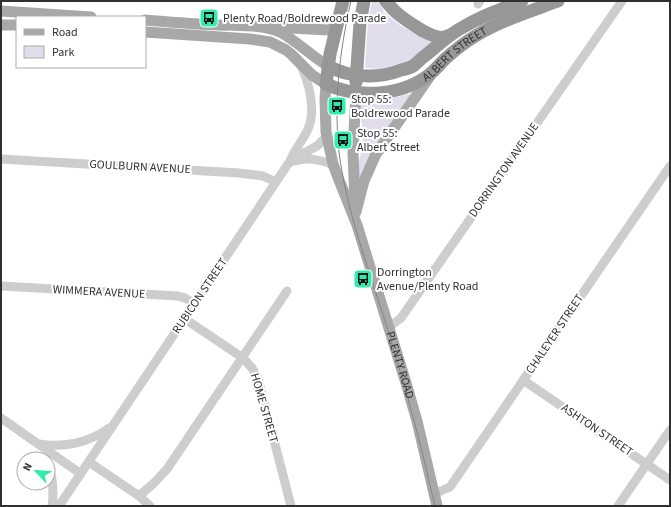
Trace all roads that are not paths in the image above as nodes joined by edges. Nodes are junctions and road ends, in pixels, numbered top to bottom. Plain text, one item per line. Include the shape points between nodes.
1 (343, 1) edge
2 (364, 1) edge
3 (386, 1) edge
4 (558, 1) edge
5 (512, 2) edge
6 (618, 3) edge
7 (1, 11) edge
8 (74, 16) edge
9 (146, 20) edge
10 (1, 25) edge
11 (16, 25) edge
12 (337, 25) junction
13 (264, 28) junction
14 (146, 32) edge
15 (450, 35) junction
16 (301, 64) junction
17 (328, 66) junction
18 (435, 69) junction
19 (357, 75) junction
20 (326, 84) junction
21 (356, 92) junction
22 (327, 136) junction
23 (1, 159) edge
24 (333, 164) junction
25 (670, 166) edge
26 (286, 167) junction
27 (276, 182) junction
28 (356, 212) junction
29 (357, 225) junction
30 (1, 286) edge
31 (287, 290) dead end
32 (195, 304) junction
33 (185, 319) junction
34 (389, 327) junction
35 (243, 358) junction
36 (524, 380) junction
37 (1, 418) edge
38 (115, 422) junction
39 (670, 430) edge
40 (38, 443) junction
41 (42, 451) edge
42 (88, 462) junction
43 (646, 464) junction
44 (81, 474) junction
45 (670, 480) edge
46 (53, 491) edge
47 (434, 494) junction
48 (139, 496) junction
49 (52, 506) edge
50 (59, 506) edge
51 (150, 506) edge
52 (291, 506) edge
53 (437, 506) edge
54 (618, 506) edge

1 - 12 highway, PLENTY ROAD
2 - 19 highway, PLENTY ROAD
3 - 15 highway via 403,19 429,34 440,38
4 - 18 highway, ALBERT STREET via 483,32 461,45
5 - 15 highway, ALBERT STREET
6 - 34 street, DORRINGTON AVENUE via 401,318
7 - 8 main road
9 - 13 main road
10 - 11 main road
12 - 13 main road via 325,30
12 - 17 highway, PLENTY ROAD
13 - 17 main road via 285,35
14 - 16 main road via 264,41 286,50
15 - 19 highway, ALBERT STREET via 412,66 386,74
16 - 20 main road
16 - 26 street, RUBICON STREET via 310,93 312,111 305,135
17 - 19 highway, ALBERT STREET
17 - 20 highway, PLENTY ROAD
18 - 21 highway, ALBERT STREET via 426,77 397,90 380,93
18 - 28 main road via 376,154 364,181
19 - 21 highway, PLENTY ROAD
20 - 21 highway, ALBERT STREET
20 - 22 main road, PLENTY ROAD
21 - 28 main road, PLENTY ROAD via 353,153
22 - 24 main road, PLENTY ROAD
22 - 26 street, RUBICON STREET via 317,146 293,159
23 - 27 street, GOULBURN AVENUE via 239,173 263,176
24 - 26 street, RUBICON STREET via 303,159
24 - 29 main road, PLENTY ROAD
25 - 36 street, CHALEYER STREET
26 - 27 street, RUBICON STREET
27 - 32 street, RUBICON STREET
28 - 29 main road, PLENTY ROAD
29 - 34 main road, PLENTY ROAD
30 - 32 street, WIMMERA AVENUE via 178,296
31 - 35 street
32 - 33 street, RUBICON STREET
33 - 35 street, HOME STREET
33 - 38 street, RUBICON STREET
34 - 47 main road, PLENTY ROAD via 417,421
35 - 48 street via 167,469
35 - 52 street, HOME STREET via 258,380
36 - 43 street, ASHTON STREET
36 - 47 street, CHALEYER STREET via 450,487
37 - 40 street
38 - 40 street, RUBICON STREET via 100,434 82,442 60,445
38 - 42 street, RUBICON STREET
39 - 43 street
40 - 41 street
40 - 44 street
42 - 44 street, RUBICON STREET
42 - 48 street
43 - 45 street, ASHTON STREET
43 - 54 street
44 - 50 street, RUBICON STREET
46 - 49 street
47 - 53 main road, PLENTY ROAD
48 - 51 street

